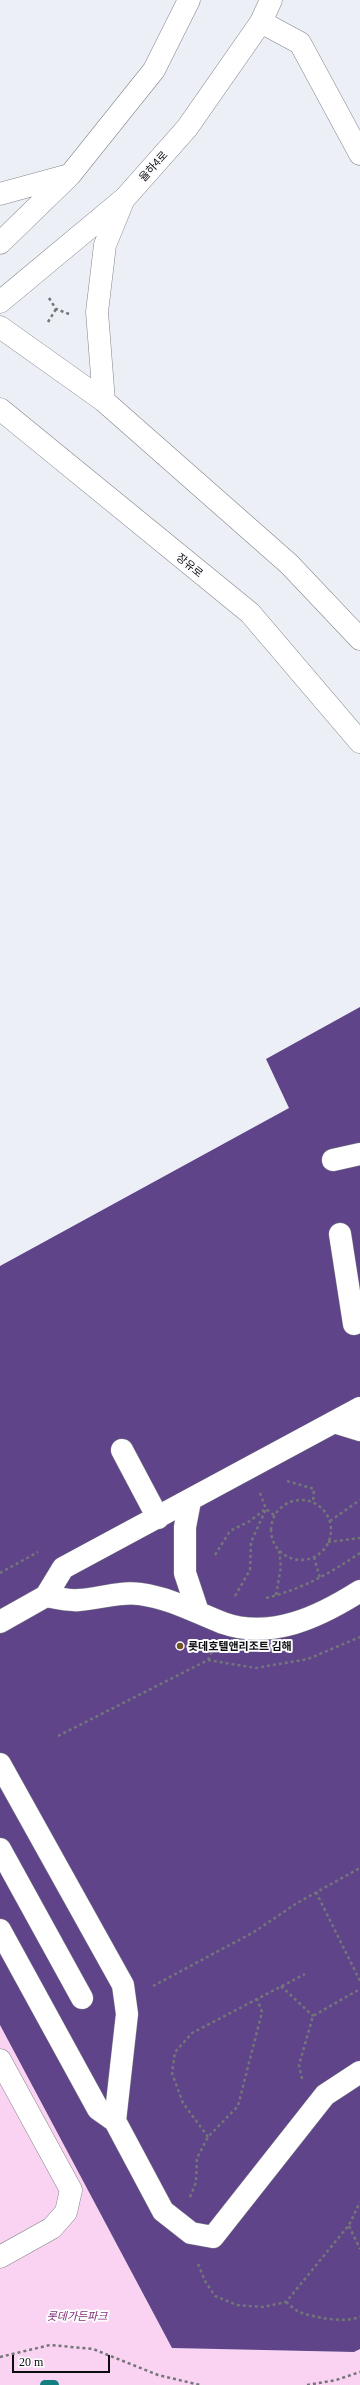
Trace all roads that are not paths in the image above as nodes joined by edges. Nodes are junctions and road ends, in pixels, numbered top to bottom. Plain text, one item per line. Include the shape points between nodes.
1 (189, 0) edge
2 (271, 0) edge
3 (261, 22) junction
4 (360, 154) edge
5 (70, 175) junction
6 (0, 194) edge
7 (125, 198) junction
8 (0, 242) edge
9 (0, 302) edge
10 (0, 327) edge
11 (104, 401) junction
12 (0, 409) edge
13 (0, 432) edge
14 (33, 438) junction
15 (360, 639) edge
16 (360, 742) edge
17 (360, 1154) edge
18 (333, 1160) dead end
19 (340, 1234) dead end
20 (354, 1324) dead end
21 (360, 1408) edge
22 (334, 1422) junction
23 (360, 1430) edge
24 (122, 1450) dead end
25 (190, 1501) junction
26 (158, 1518) junction
27 (360, 1591) edge
28 (46, 1596) junction
29 (198, 1612) junction
30 (0, 1622) edge
31 (0, 1764) edge
32 (0, 1849) edge
33 (0, 1930) edge
34 (82, 1998) dead end
35 (0, 2060) edge
36 (360, 2072) edge
37 (115, 2120) junction
38 (0, 2256) edge

1 - 5 main road via 154,70
2 - 3 main road, 율하4로
3 - 4 main road via 300,43
3 - 7 main road, 율하4로 via 187,128
5 - 6 main road
5 - 8 main road
7 - 9 main road, 율하4로
7 - 11 main road via 105,245 97,312
10 - 11 main road
11 - 15 main road via 289,564
12 - 14 main road, 장유로
13 - 14 main road
14 - 16 main road, 장유로 via 250,613
17 - 18 main road
19 - 20 main road
21 - 22 main road
22 - 23 main road
22 - 25 main road
24 - 26 main road
25 - 26 main road
25 - 29 main road via 185,1527 185,1573
26 - 28 main road via 63,1568
27 - 29 main road via 340,1604 272,1630 247,1630
28 - 29 main road via 79,1600 138,1594 171,1601
28 - 30 main road
31 - 37 main road via 123,1985 127,2014
32 - 34 main road
33 - 37 main road via 98,2109
35 - 38 main road via 71,2190 66,2212 52,2228
36 - 37 main road via 325,2095 213,2237 192,2233 163,2210

